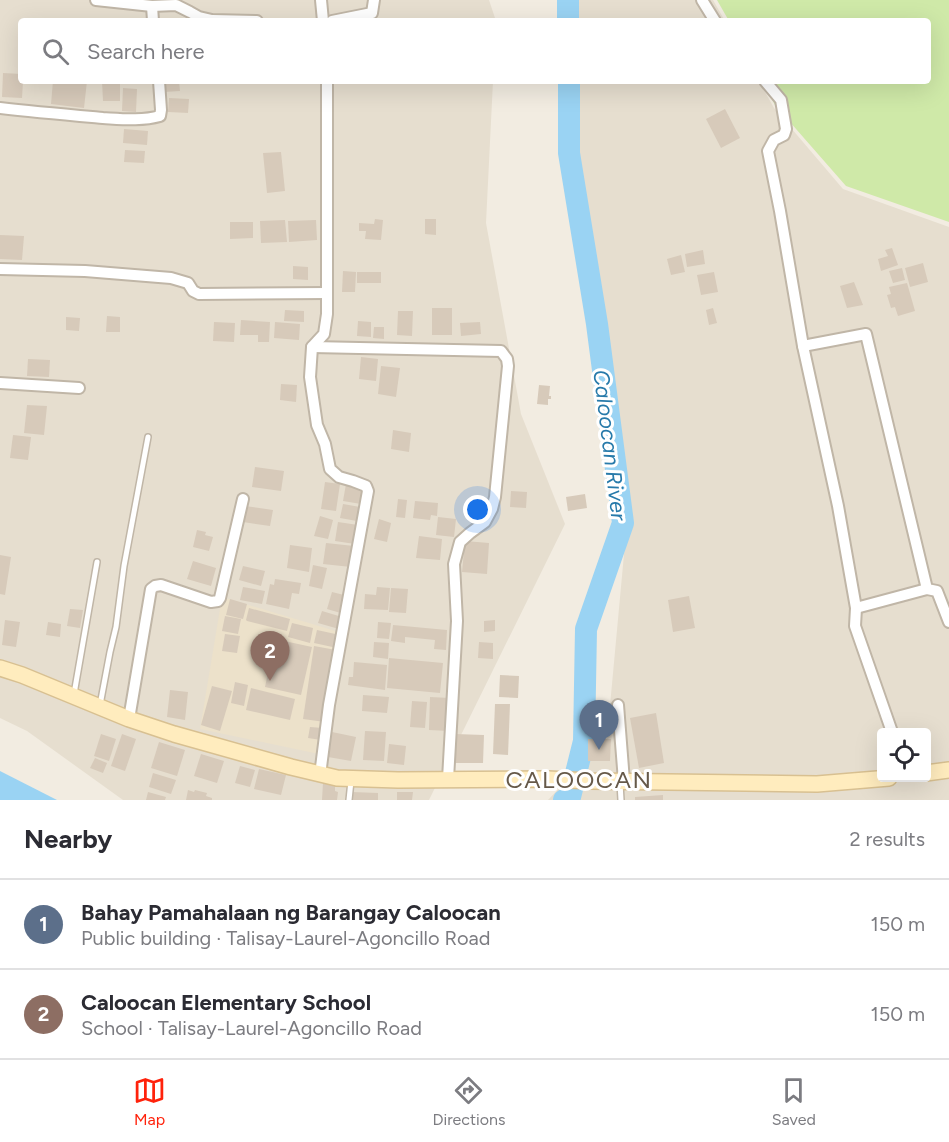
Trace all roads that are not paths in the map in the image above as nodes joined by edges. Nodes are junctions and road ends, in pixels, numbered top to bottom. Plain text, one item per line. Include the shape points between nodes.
1 (96, 0) edge
2 (321, 0) edge
3 (374, 0) edge
4 (702, 0) edge
5 (152, 6) junction
6 (153, 18) edge
7 (203, 18) edge
8 (323, 18) edge
9 (347, 18) edge
10 (713, 18) edge
11 (159, 84) edge
12 (327, 84) edge
13 (768, 84) edge
14 (0, 108) edge
15 (0, 269) edge
16 (327, 293) junction
17 (802, 346) junction
18 (312, 347) junction
19 (0, 383) edge
20 (79, 388) dead end
21 (147, 437) dead end
22 (243, 500) dead end
23 (97, 562) dead end
24 (927, 589) junction
25 (856, 608) junction
26 (949, 622) edge
27 (0, 668) edge
28 (74, 696) junction
29 (618, 705) dead end
30 (99, 706) junction
31 (129, 719) junction
32 (891, 728) edge
33 (949, 770) edge
34 (931, 772) edge
35 (320, 775) junction
36 (877, 778) edge
37 (351, 779) junction
38 (448, 779) junction
39 (621, 781) junction
40 (349, 800) edge
41 (621, 800) edge

1 - 5 street
2 - 8 street
3 - 9 street via 372,13
4 - 10 street
5 - 6 street
5 - 7 street via 176,5
11 - 14 street via 160,116 152,118 87,117
12 - 16 street
13 - 17 street via 781,100 786,129 768,151
15 - 16 street via 171,278 188,283 199,294
16 - 18 street via 324,334
17 - 24 street via 866,334
17 - 25 street
18 - 35 street via 310,377 315,414 330,469 339,477 366,486 368,491
18 - 38 street via 501,351 507,359 494,503 485,522 460,542 454,564 457,621
19 - 20 street
21 - 30 lane
22 - 31 street via 218,601 161,585 151,589
23 - 28 lane
24 - 25 street
24 - 26 street via 937,591
25 - 32 street via 855,626
27 - 28 main road
28 - 30 main road
29 - 39 street
30 - 31 main road
31 - 35 main road
33 - 34 main road
35 - 37 main road
36 - 39 main road via 818,784
37 - 38 main road
37 - 40 lane
38 - 39 main road
39 - 41 lane

